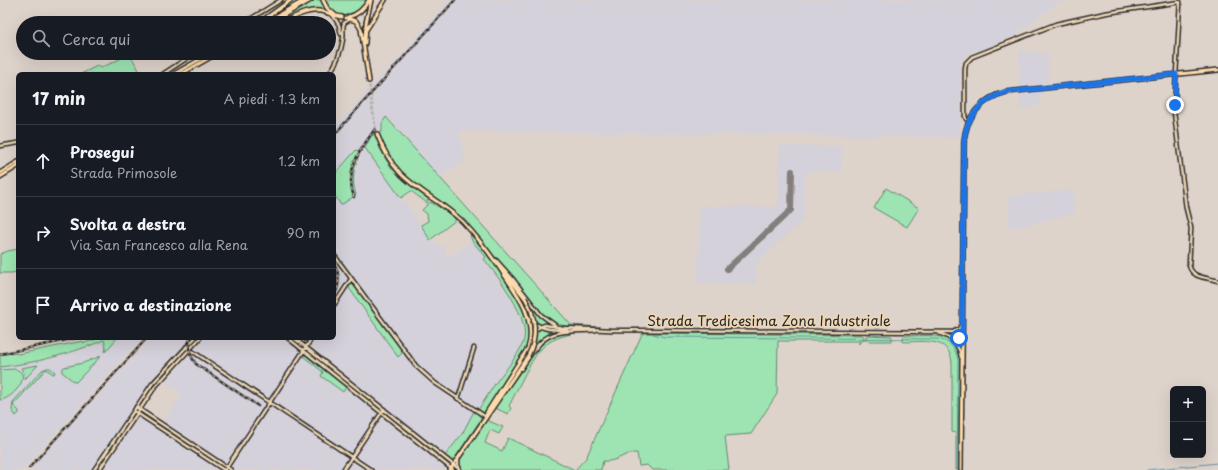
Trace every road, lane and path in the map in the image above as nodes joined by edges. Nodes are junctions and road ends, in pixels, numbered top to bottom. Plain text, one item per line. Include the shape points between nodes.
1 (281, 0) edge
2 (291, 0) edge
3 (305, 0) edge
4 (311, 0) edge
5 (322, 0) edge
6 (370, 0) edge
7 (385, 0) edge
8 (330, 11) junction
9 (255, 16) edge
10 (269, 16) edge
11 (276, 16) edge
12 (282, 16) edge
13 (297, 16) edge
14 (333, 16) joint
15 (336, 17) edge
16 (342, 18) junction
17 (348, 18) junction
18 (336, 21) edge
19 (365, 32) junction
20 (342, 45) junction
21 (365, 51) junction
22 (185, 60) edge
23 (198, 60) edge
24 (199, 60) edge
25 (205, 60) edge
26 (192, 64) junction
27 (1218, 70) edge
28 (166, 72) edge
29 (178, 72) edge
30 (184, 72) edge
31 (330, 72) edge
32 (1176, 74) junction
33 (369, 81) tunnel mouth
34 (966, 119) dead end
35 (378, 134) tunnel mouth
36 (16, 143) edge
37 (0, 146) edge
38 (16, 163) edge
39 (16, 167) edge
40 (0, 173) edge
41 (0, 178) edge
42 (489, 254) junction
43 (336, 258) edge
44 (496, 260) junction
45 (352, 278) junction
46 (1218, 281) edge
47 (336, 302) edge
48 (527, 314) junction
49 (962, 322) junction
50 (540, 326) junction
51 (559, 327) junction
52 (601, 330) junction
53 (589, 331) junction
54 (951, 332) junction
55 (937, 333) junction
56 (962, 336) junction
57 (949, 338) junction
58 (193, 340) edge
59 (197, 340) edge
60 (290, 340) edge
61 (297, 340) edge
62 (311, 340) edge
63 (530, 344) junction
64 (306, 347) junction
65 (187, 348) junction
66 (474, 348) dead end
67 (304, 351) junction
68 (962, 367) junction
69 (166, 369) junction
70 (169, 372) junction
71 (504, 391) junction
72 (371, 399) junction
73 (458, 399) junction
74 (368, 402) junction
75 (269, 403) junction
76 (138, 408) junction
77 (384, 409) junction
78 (135, 412) junction
79 (381, 413) junction
80 (149, 416) junction
81 (486, 417) junction
82 (147, 419) junction
83 (125, 427) junction
84 (168, 428) junction
85 (166, 432) junction
86 (114, 441) junction
87 (117, 443) junction
88 (352, 457) junction
89 (458, 457) junction
90 (216, 460) junction
91 (213, 463) junction
92 (453, 465) junction
93 (227, 467) junction
94 (94, 470) edge
95 (99, 470) edge
96 (224, 470) edge
97 (231, 470) edge
98 (343, 470) edge
99 (371, 470) edge
100 (451, 470) edge
101 (460, 470) edge
102 (961, 470) edge

1 - 9 street
2 - 10 main road
3 - 11 main road
4 - 12 main road
5 - 8 main road
6 - 17 main road via 363,9
6 - 19 main road
7 - 19 main road
8 - 14 street
8 - 16 main road
13 - 14 main road via 313,11
15 - 16 main road
16 - 17 main road
17 - 20 street via 343,26
17 - 21 main road via 360,26
18 - 20 street via 340,28
19 - 21 main road
20 - 31 street
21 - 33 main road
22 - 28 street
23 - 26 main road
24 - 26 main road
25 - 30 main road
26 - 29 main road
27 - 32 main road
32 - 34 street via 1180,2 1071,20 969,59 965,69
32 - 46 street via 1175,118 1186,208 1191,228 1190,270 1196,276
32 - 49 main road via 1006,92 991,98 978,108 972,115 964,139
35 - 42 main road via 389,159 400,173 458,217
36 - 37 street
38 - 40 main road
39 - 41 main road
42 - 44 main road
42 - 48 main road via 518,296
43 - 45 street
44 - 51 street via 542,315
44 - 71 main road, bridge via 525,298 535,324 528,356
45 - 47 street
45 - 73 street via 411,361 435,383
48 - 50 street
48 - 63 main road
49 - 54 street via 959,329
49 - 56 main road
50 - 51 street
50 - 53 street via 550,330
50 - 63 street via 534,331
51 - 52 street
52 - 53 street
52 - 55 street, Strada Tredicesima Zona Industriale
53 - 71 street via 563,332 544,339
54 - 55 street, Strada Tredicesima Zona Industriale
54 - 56 street
55 - 57 street
56 - 57 street via 956,339
56 - 68 main road
57 - 68 street via 959,349
58 - 65 street
59 - 65 street
60 - 67 street
61 - 64 street
62 - 64 street
63 - 81 main road
64 - 67 street
64 - 72 street
65 - 69 street
65 - 70 street
65 - 75 street
66 - 73 street
67 - 74 street
67 - 75 street
68 - 102 main road
69 - 70 street
69 - 76 street via 152,384
70 - 76 street
71 - 81 main road
72 - 74 street
72 - 77 street
73 - 81 street
74 - 79 street
75 - 88 street
75 - 93 street
76 - 78 street
76 - 80 street
77 - 79 street
77 - 92 street
78 - 82 street
78 - 83 street
79 - 88 street
79 - 100 street
80 - 82 street
80 - 84 street
81 - 89 main road
82 - 85 street
83 - 86 street
83 - 87 street
84 - 85 street
84 - 90 street
85 - 91 street
86 - 87 street
86 - 94 street
87 - 95 street
88 - 98 street
88 - 99 street
89 - 92 main road
89 - 101 street
90 - 91 street
90 - 93 street
91 - 96 street
92 - 100 main road
92 - 101 street
93 - 96 street
93 - 97 street

